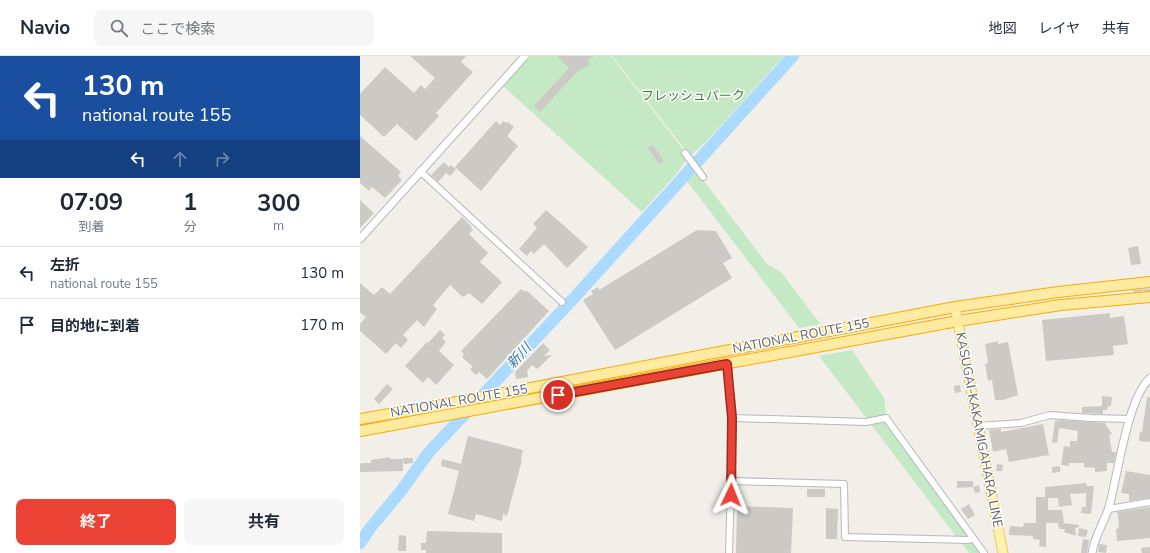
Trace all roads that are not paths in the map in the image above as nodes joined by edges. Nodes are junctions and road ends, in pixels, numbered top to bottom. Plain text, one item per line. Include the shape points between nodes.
1 (525, 56) edge
2 (685, 153) dead end
3 (420, 172) junction
4 (703, 177) dead end
5 (360, 238) edge
6 (1150, 282) edge
7 (1150, 297) edge
8 (562, 302) dead end
9 (955, 306) junction
10 (958, 320) junction
11 (727, 364) junction
12 (1150, 378) edge
13 (732, 418) junction
14 (360, 419) edge
15 (1130, 419) junction
16 (978, 426) junction
17 (360, 431) edge
18 (731, 481) junction
19 (1150, 502) edge
20 (1109, 509) junction
21 (969, 540) dead end
22 (729, 553) edge
23 (984, 553) edge
24 (1003, 553) edge
25 (1092, 553) edge

1 - 3 street
2 - 4 street
3 - 5 street
3 - 8 street
6 - 9 highway, NATIONAL ROUTE 155
7 - 10 highway, NATIONAL ROUTE 155 via 1061,305
9 - 10 main road, KASUGAI-KAKAMIGAHARA LINE
9 - 14 highway, NATIONAL ROUTE 155
10 - 11 highway, NATIONAL ROUTE 155
10 - 16 main road, KASUGAI-KAKAMIGAHARA LINE
11 - 13 street
11 - 17 highway, NATIONAL ROUTE 155
12 - 15 street via 1143,384
13 - 18 street
13 - 23 street via 866,422 886,418
15 - 16 street via 1050,415 1021,422
15 - 20 street
16 - 24 main road, KASUGAI-KAKAMIGAHARA LINE
18 - 21 street via 844,484 845,537
18 - 22 street
19 - 20 street
20 - 25 street

